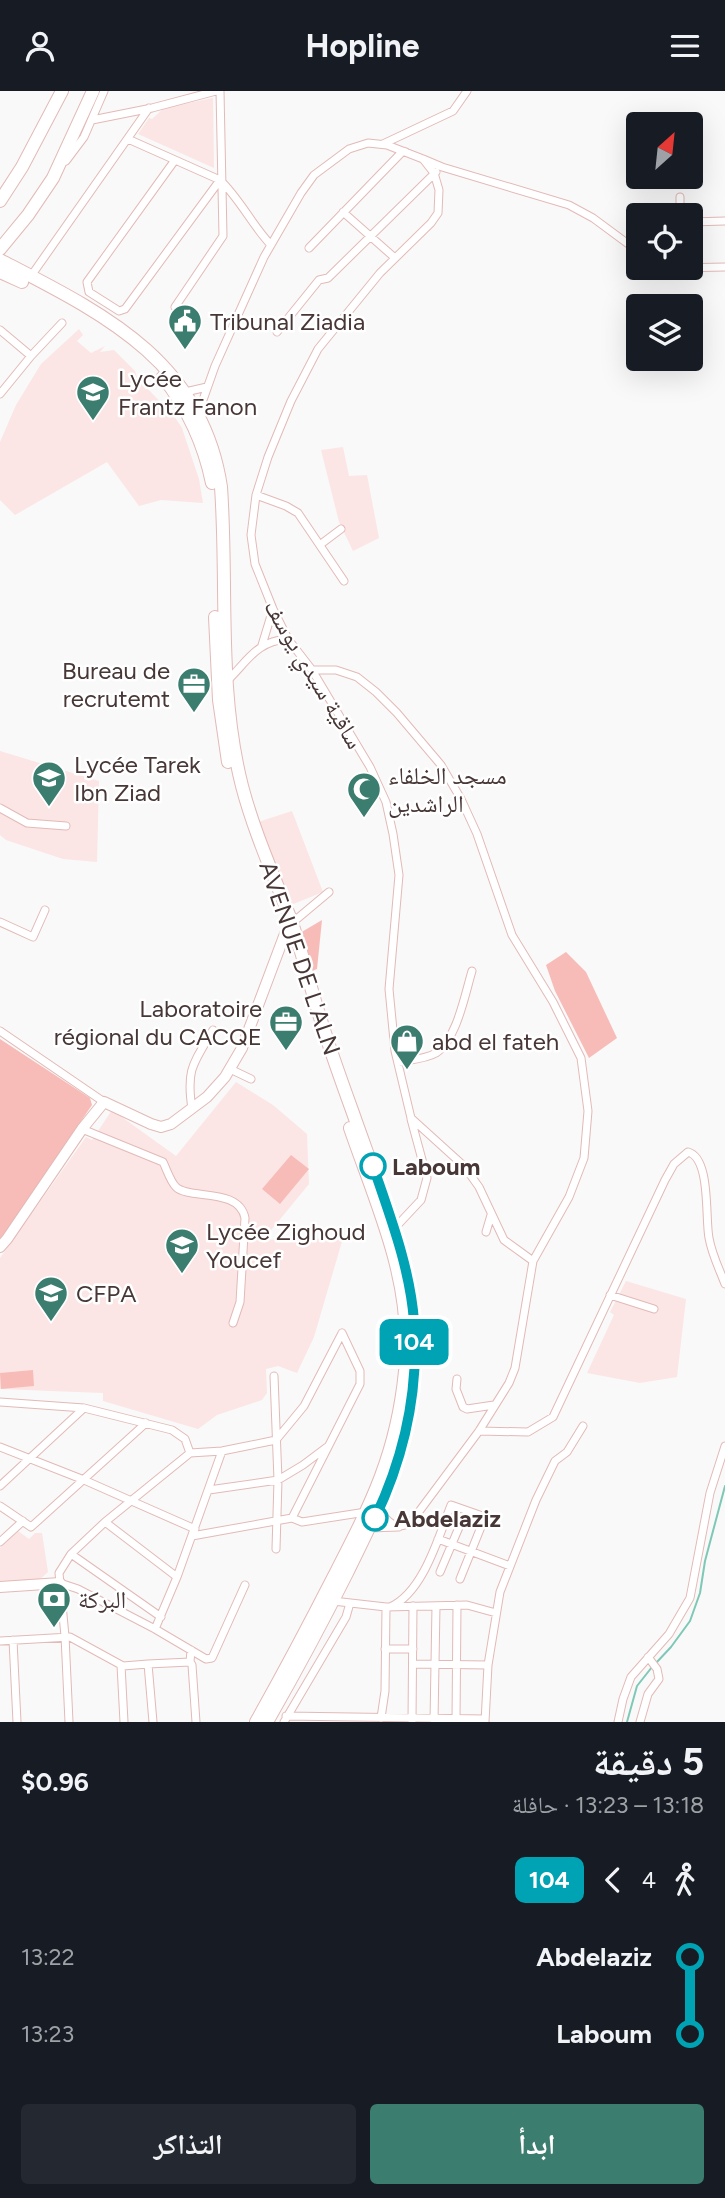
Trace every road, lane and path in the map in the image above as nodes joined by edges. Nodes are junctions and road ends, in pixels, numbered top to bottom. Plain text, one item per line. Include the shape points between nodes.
1 (62, 91) edge
2 (93, 91) edge
3 (104, 91) edge
4 (218, 91) edge
5 (467, 91) edge
6 (149, 109) junction
7 (92, 120) junction
8 (128, 139) junction
9 (383, 144) junction
10 (403, 151) junction
11 (413, 155) junction
12 (175, 160) junction
13 (442, 167) junction
14 (434, 173) junction
15 (53, 178) junction
16 (220, 180) junction
17 (680, 197) dead end
18 (0, 201) edge
19 (680, 203) edge
20 (343, 212) junction
21 (725, 221) edge
22 (703, 222) edge
23 (370, 236) junction
24 (626, 242) edge
25 (271, 245) junction
26 (309, 248) dead end
27 (0, 250) edge
28 (395, 258) junction
29 (0, 260) edge
30 (725, 267) edge
31 (703, 268) edge
32 (0, 272) edge
33 (30, 277) junction
34 (102, 307) junction
35 (175, 307) dead end
36 (62, 323) dead end
37 (0, 331) edge
38 (278, 332) dead end
39 (31, 356) junction
40 (207, 387) junction
41 (181, 393) junction
42 (0, 394) edge
43 (194, 416) junction
44 (256, 495) junction
45 (341, 529) dead end
46 (320, 544) junction
47 (344, 581) dead end
48 (273, 609) junction
49 (289, 639) junction
50 (262, 645) junction
51 (312, 670) junction
52 (222, 683) junction
53 (0, 808) edge
54 (66, 827) dead end
55 (329, 892) dead end
56 (45, 910) dead end
57 (0, 922) edge
58 (289, 927) junction
59 (472, 971) dead end
60 (213, 1030) dead end
61 (0, 1031) edge
62 (397, 1062) junction
63 (230, 1069) junction
64 (251, 1079) dead end
65 (104, 1102) junction
66 (192, 1109) junction
67 (411, 1118) junction
68 (82, 1129) junction
69 (491, 1215) junction
70 (391, 1232) junction
71 (486, 1232) dead end
72 (0, 1247) edge
73 (533, 1261) junction
74 (725, 1284) edge
75 (610, 1295) junction
76 (654, 1309) dead end
77 (233, 1323) dead end
78 (274, 1376) dead end
79 (457, 1379) dead end
80 (0, 1402) edge
81 (494, 1405) junction
82 (84, 1408) junction
83 (146, 1423) junction
84 (583, 1426) dead end
85 (479, 1431) junction
86 (276, 1440) junction
87 (329, 1445) junction
88 (725, 1446) edge
89 (0, 1447) edge
90 (222, 1451) junction
91 (190, 1453) junction
92 (30, 1459) junction
93 (85, 1480) junction
94 (278, 1480) junction
95 (0, 1486) edge
96 (209, 1490) junction
97 (131, 1500) junction
98 (0, 1506) edge
99 (373, 1511) junction
100 (292, 1518) junction
101 (23, 1521) junction
102 (105, 1522) junction
103 (277, 1522) junction
104 (460, 1525) dead end
105 (400, 1527) junction
106 (365, 1528) junction
107 (194, 1533) junction
108 (438, 1539) junction
109 (0, 1542) edge
110 (452, 1544) junction
111 (276, 1549) dead end
112 (470, 1551) junction
113 (71, 1553) junction
114 (510, 1566) junction
115 (440, 1572) dead end
116 (177, 1577) junction
117 (460, 1579) dead end
118 (60, 1583) junction
119 (245, 1585) dead end
120 (0, 1587) edge
121 (333, 1601) junction
122 (350, 1603) junction
123 (457, 1605) junction
124 (413, 1606) junction
125 (436, 1606) junction
126 (388, 1607) junction
127 (496, 1613) junction
128 (161, 1617) junction
129 (155, 1629) junction
130 (65, 1636) junction
131 (13, 1640) junction
132 (0, 1641) edge
133 (385, 1649) junction
134 (413, 1649) junction
135 (191, 1650) junction
136 (648, 1657) junction
137 (190, 1663) junction
138 (148, 1664) junction
139 (413, 1664) junction
140 (435, 1664) junction
141 (121, 1665) junction
142 (456, 1665) junction
143 (488, 1665) junction
144 (381, 1718) junction
145 (285, 1719) edge
146 (307, 1719) edge
147 (369, 1720) edge
148 (390, 1720) edge
149 (412, 1720) edge
150 (434, 1720) edge
151 (456, 1720) edge
152 (485, 1721) edge
153 (17, 1722) edge
154 (69, 1722) edge
155 (124, 1722) edge
156 (153, 1722) edge
157 (196, 1722) edge
158 (256, 1722) edge
159 (267, 1722) edge
160 (618, 1722) edge
161 (640, 1722) edge

1 - 18 main road
2 - 15 main road
3 - 7 street
4 - 6 street
4 - 16 street
5 - 9 street via 453,111
6 - 7 street
6 - 8 street
7 - 15 street
8 - 12 street
8 - 33 street
9 - 10 street
9 - 25 street via 349,149 314,175
10 - 11 street
10 - 20 street
11 - 13 street
11 - 14 street
12 - 16 street
12 - 34 street via 87,282
13 - 14 street
13 - 24 street via 569,205
14 - 23 street
14 - 28 street, ساقية سيدي يوسف via 438,213
15 - 27 main road
16 - 25 street
16 - 34 street via 125,309
16 - 35 street via 222,236
17 - 19 street
20 - 23 street
20 - 26 street
21 - 22 street
23 - 28 street
23 - 38 street via 328,278 319,280
25 - 40 street
28 - 44 street, ساقية سيدي يوسف via 317,349 291,401
29 - 33 main road
30 - 31 street
32 - 41 main road via 110,327
33 - 34 main road
34 - 41 main road via 168,371
36 - 39 street
37 - 39 street
39 - 42 street
40 - 41 street
40 - 43 street
41 - 43 main road
43 - 52 main road via 213,485
44 - 46 street via 298,513
44 - 48 street, ساقية سيدي يوسف via 252,545
45 - 46 street
46 - 47 street
48 - 49 street, ساقية سيدي يوسف
48 - 50 street
49 - 50 street
49 - 51 street, ساقية سيدي يوسف
50 - 52 street
51 - 62 street, ساقية سيدي يوسف via 386,801 398,875 389,989
51 - 73 street via 336,670 358,677 441,765 477,834 512,935 580,1058 588,1111 584,1158 569,1197
52 - 58 main road via 224,746 235,793
53 - 54 street via 27,823
55 - 58 street
56 - 57 street via 33,937
58 - 63 main road
58 - 70 main road via 310,1011
59 - 62 street via 445,1044 435,1053
60 - 66 street via 189,1074
61 - 65 street
62 - 67 street, ساقية سيدي يوسف
63 - 64 street
63 - 66 main road
65 - 66 main road via 161,1127 172,1125
65 - 68 main road
67 - 69 street via 464,1166
67 - 70 street, ساقية سيدي يوسف via 426,1178 421,1200
68 - 72 main road
68 - 77 street via 163,1162 183,1192 228,1199 240,1207 245,1219 240,1302
69 - 71 street
69 - 73 street via 504,1240
70 - 99 main road via 404,1311 405,1371 396,1436
73 - 81 street via 513,1374
74 - 75 street via 711,1247 698,1158 688,1152 665,1180
75 - 76 street
75 - 85 street via 553,1417 528,1432
78 - 86 street
79 - 81 street via 463,1407
80 - 82 street
81 - 85 street
82 - 83 street
82 - 92 street
83 - 91 street via 178,1432
83 - 93 street
84 - 114 street via 567,1452 555,1461
85 - 105 street via 418,1514
86 - 87 street via 304,1406 342,1333 360,1371 360,1384
86 - 90 street
86 - 94 street
87 - 94 street
87 - 100 street
88 - 136 street via 710,1493 690,1598 669,1634
89 - 92 street
90 - 91 street
90 - 96 street
91 - 97 street
92 - 93 street
92 - 95 street
93 - 97 street
93 - 101 street via 31,1527
94 - 96 street
94 - 103 street
96 - 107 street
97 - 102 street
97 - 107 street
98 - 101 street
99 - 100 street via 302,1522
99 - 105 street
99 - 106 main road
100 - 103 street
101 - 109 street
102 - 113 street
102 - 116 street
103 - 107 street
103 - 111 street
104 - 110 street
105 - 106 street
106 - 121 main road
106 - 158 main road
107 - 116 street
108 - 110 street
108 - 112 street via 451,1505 488,1518
108 - 126 street via 425,1573
110 - 112 street
110 - 115 street
112 - 114 street
112 - 117 street
113 - 118 street via 58,1573
113 - 128 street
114 - 127 street
116 - 128 street
118 - 120 main road
118 - 129 street
118 - 130 street
119 - 135 street via 212,1658 206,1660
121 - 122 street
121 - 159 main road
122 - 126 street
122 - 145 street
123 - 125 street
123 - 127 street
123 - 142 street
124 - 125 street
124 - 126 street
124 - 134 street
125 - 140 street
126 - 133 street
127 - 143 street
128 - 129 street
129 - 135 street
130 - 131 street
130 - 141 street
130 - 154 street
131 - 132 street
131 - 153 street
133 - 134 street
133 - 144 street
134 - 139 street
135 - 137 street
136 - 160 street via 631,1677
136 - 161 street via 659,1679 648,1693
137 - 138 street
137 - 157 street
138 - 141 street
138 - 156 street
139 - 140 street
139 - 149 street
140 - 142 street
140 - 150 street
141 - 155 street
142 - 143 street
142 - 151 street
143 - 152 street
144 - 147 street
144 - 148 street
145 - 146 street
146 - 147 street
148 - 149 street
149 - 150 street
150 - 151 street
151 - 152 street

